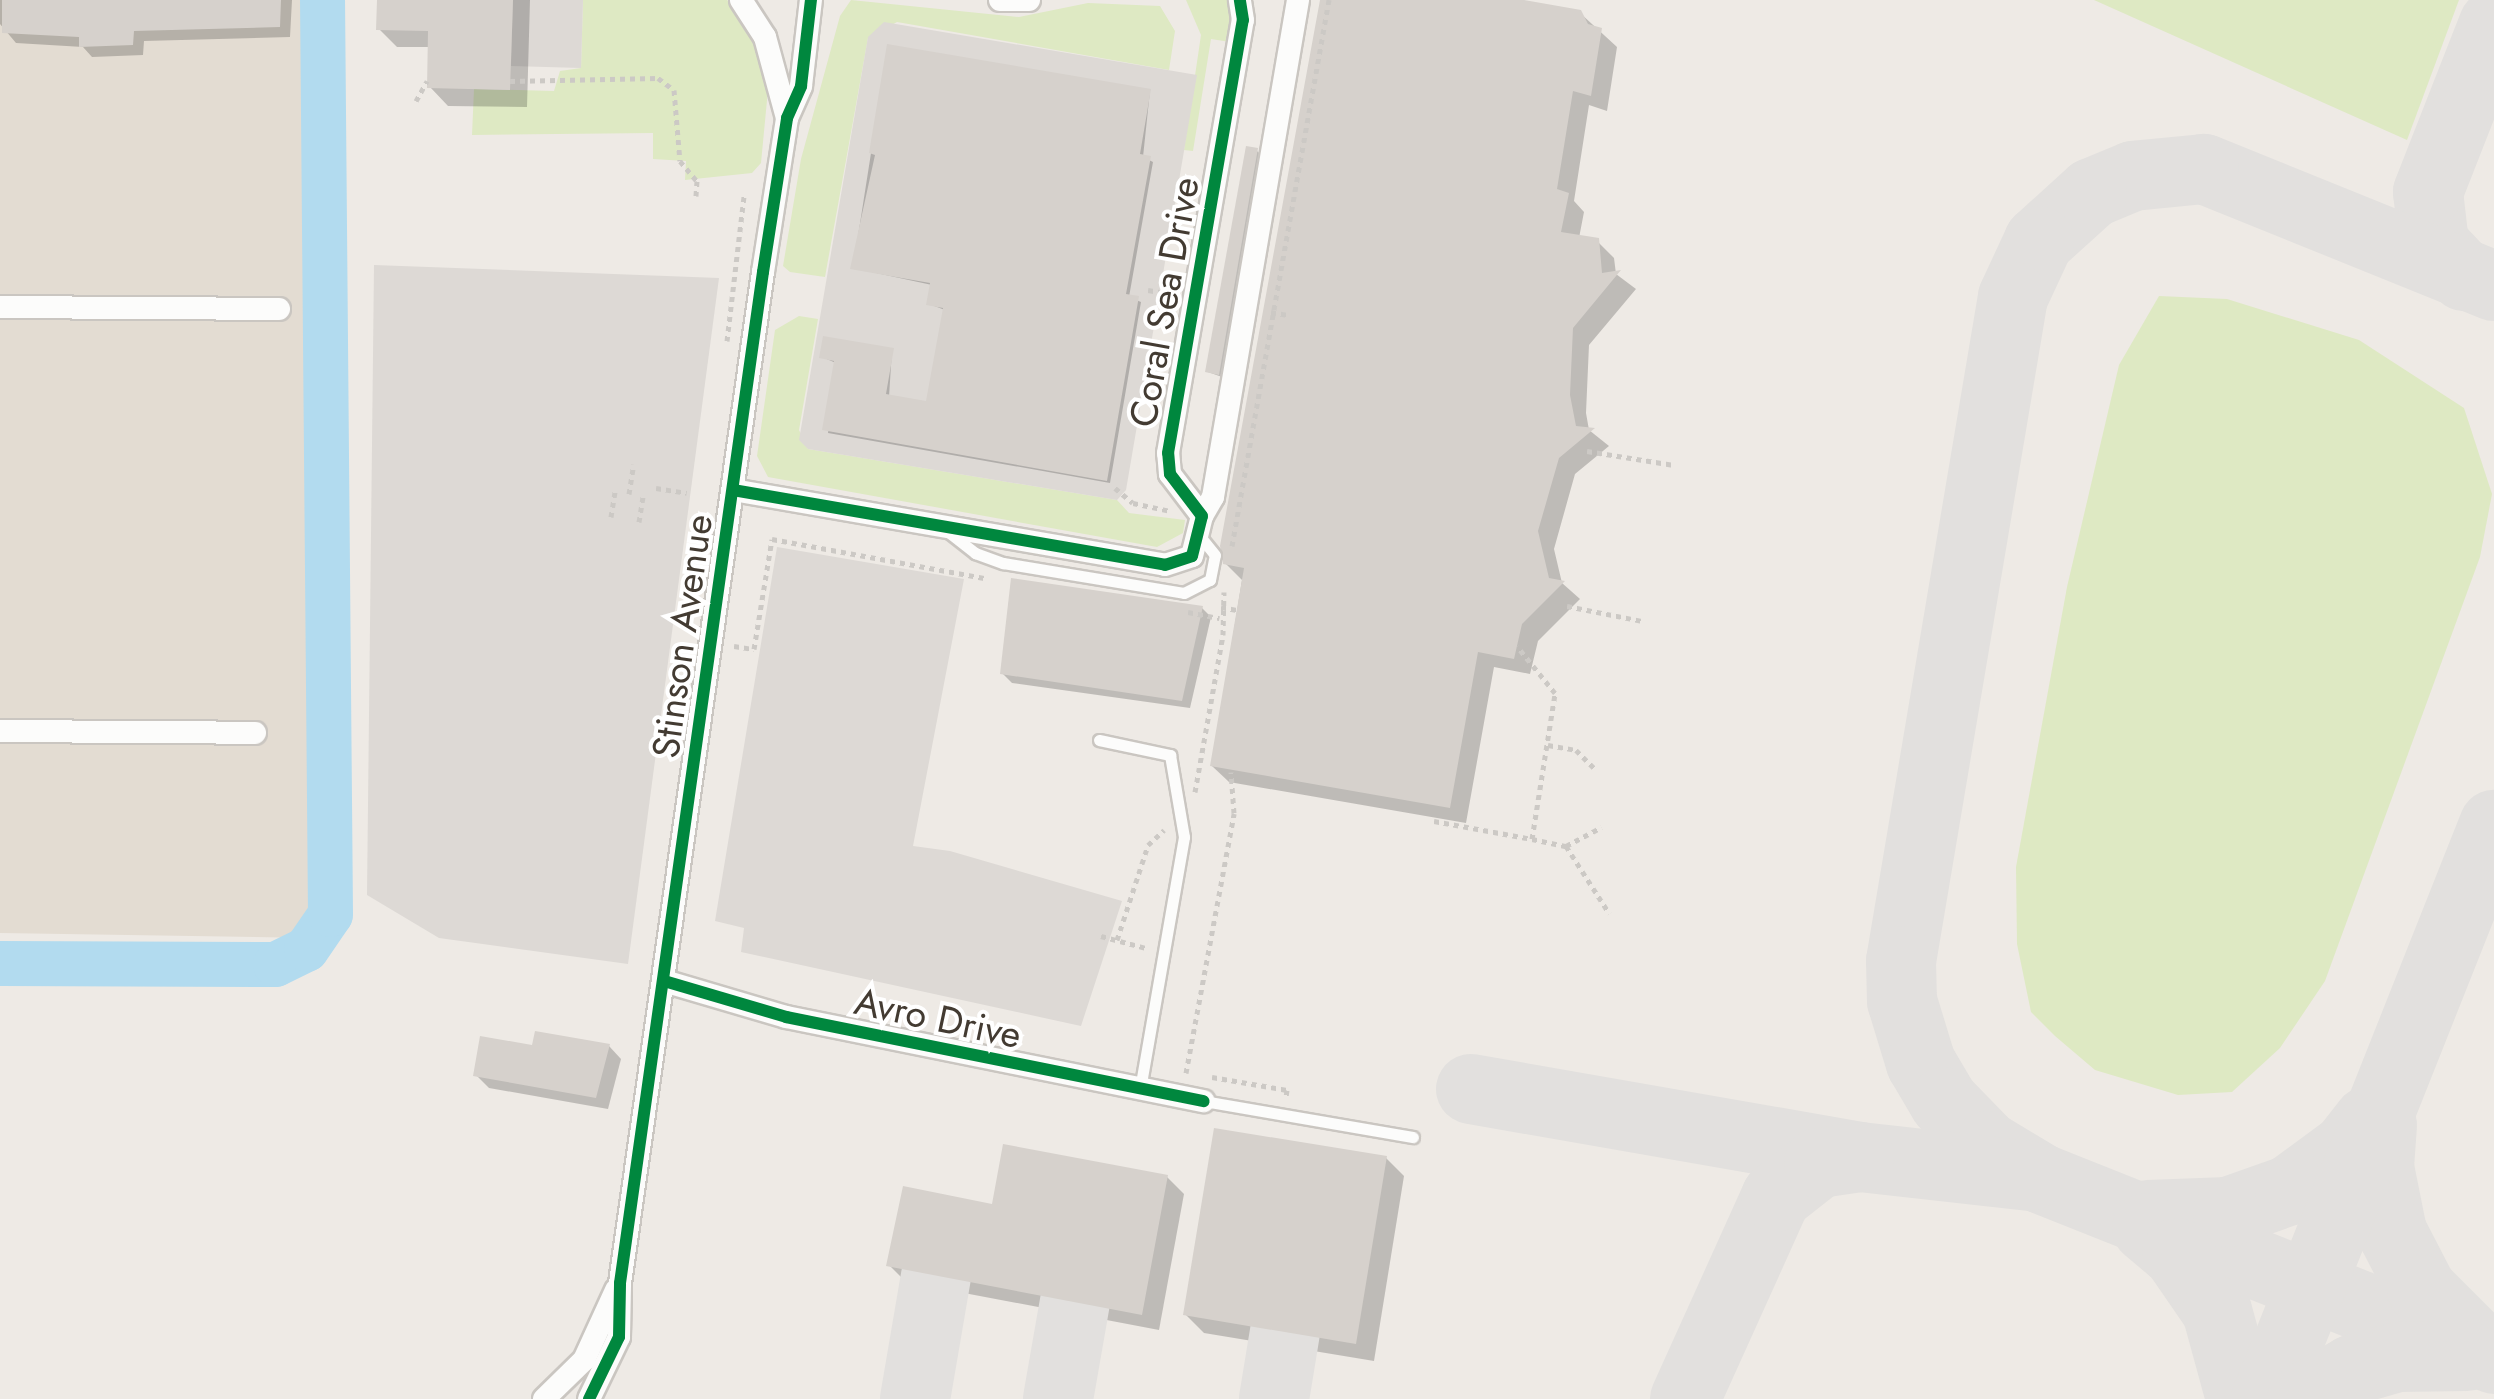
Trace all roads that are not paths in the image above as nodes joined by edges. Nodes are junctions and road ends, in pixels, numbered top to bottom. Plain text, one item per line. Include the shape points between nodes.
1 (742, 0) edge
2 (811, 0) edge
3 (1000, 0) edge
4 (1030, 0) edge
5 (1240, 0) edge
6 (1298, 0) edge
7 (787, 118) junction
8 (0, 307) edge
9 (279, 309) dead end
10 (733, 490) junction
11 (1201, 525) junction
12 (0, 731) edge
13 (256, 733) dead end
14 (1099, 740) dead end
15 (664, 981) junction
16 (1140, 1090) junction
17 (1204, 1101) joint
18 (1413, 1137) dead end
19 (620, 1283) junction
20 (544, 1399) edge
21 (589, 1399) edge

1 - 7 street via 773,59
2 - 7 street, Stinson Avenue via 801,86
3 - 4 street
5 - 11 street, Coral Sea Drive via 1243,20 1168,453 1170,474
6 - 11 street via 1213,497
7 - 10 street, Stinson Avenue
8 - 9 street
10 - 11 street via 1164,565 1184,563
10 - 15 street, Stinson Avenue
12 - 13 street
14 - 16 lane via 1170,755 1184,837
15 - 16 street, Avro Drive via 786,1017
15 - 19 street, Stinson Avenue
16 - 17 street, Avro Drive
17 - 18 lane
19 - 20 street via 584,1360
19 - 21 street via 618,1337

